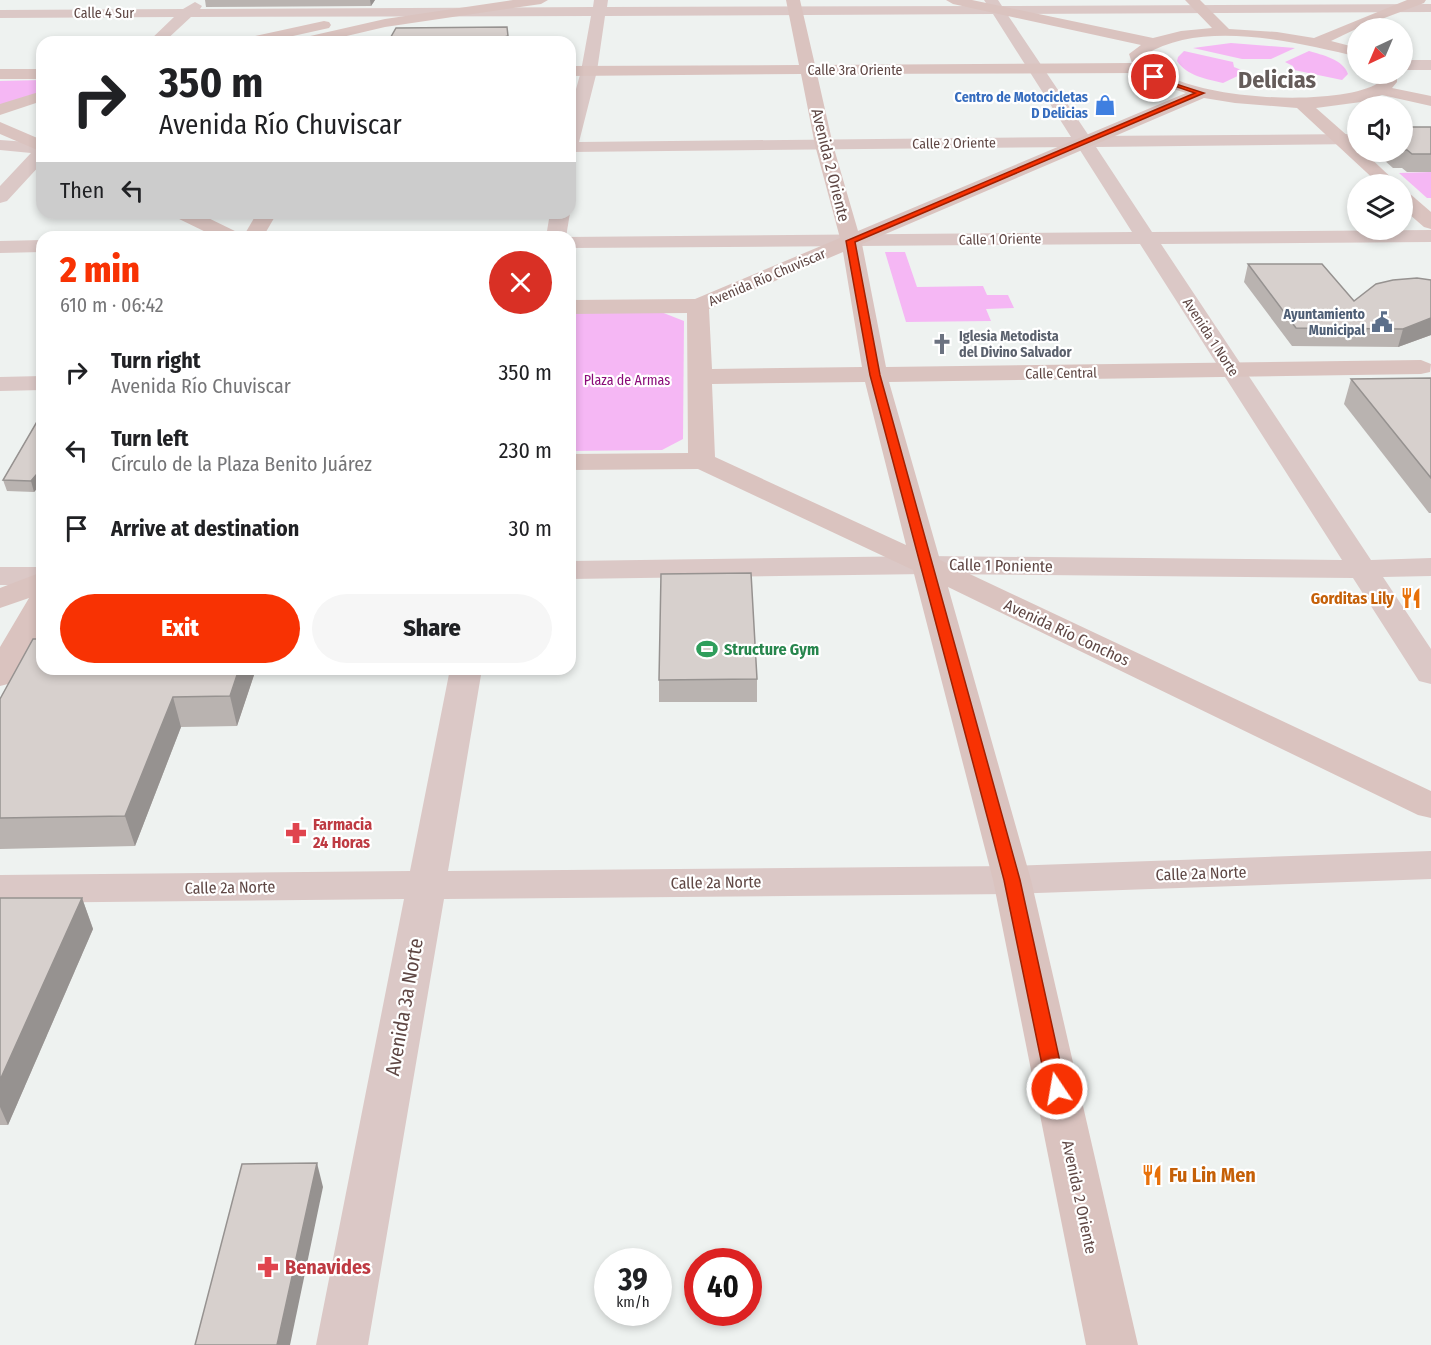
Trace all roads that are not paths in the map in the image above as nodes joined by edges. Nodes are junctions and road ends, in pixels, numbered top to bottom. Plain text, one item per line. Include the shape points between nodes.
1 (201, 0) edge
2 (470, 0) edge
3 (541, 0) edge
4 (953, 0) edge
5 (1386, 0) edge
6 (1419, 0) edge
7 (1196, 4) edge
8 (600, 5) edge
9 (794, 5) edge
10 (994, 5) edge
11 (1400, 8) junction
12 (1431, 8) edge
13 (392, 12) edge
14 (452, 12) junction
15 (188, 13) junction
16 (0, 14) edge
17 (1416, 20) dead end
18 (1225, 33) junction
19 (162, 36) edge
20 (275, 36) edge
21 (320, 36) edge
22 (378, 36) edge
23 (1317, 42) junction
24 (1154, 43) junction
25 (1347, 50) edge
26 (1413, 65) edge
27 (1431, 65) edge
28 (1140, 68) junction
29 (1036, 69) junction
30 (809, 70) junction
31 (576, 71) edge
32 (589, 71) junction
33 (0, 74) edge
34 (36, 74) edge
35 (1387, 84) edge
36 (1381, 90) junction
37 (1201, 93) junction
38 (36, 98) edge
39 (1431, 100) edge
40 (1301, 103) junction
41 (0, 110) edge
42 (36, 112) edge
43 (576, 122) edge
44 (0, 125) edge
45 (1339, 139) junction
46 (1347, 139) edge
47 (1084, 142) junction
48 (0, 145) edge
49 (576, 145) edge
50 (36, 146) edge
51 (824, 146) junction
52 (36, 148) edge
53 (36, 156) edge
54 (1378, 174) edge
55 (0, 197) edge
56 (1413, 207) edge
57 (194, 219) edge
58 (1431, 223) edge
59 (220, 231) edge
60 (1145, 236) junction
61 (1431, 236) edge
62 (850, 241) junction
63 (576, 242) edge
64 (36, 246) edge
65 (0, 247) edge
66 (698, 306) junction
67 (576, 307) edge
68 (1428, 367) edge
69 (1233, 370) junction
70 (875, 375) junction
71 (700, 377) junction
72 (36, 383) edge
73 (0, 384) edge
74 (702, 461) junction
75 (576, 462) edge
76 (926, 565) junction
77 (1431, 567) edge
78 (1362, 569) junction
79 (576, 570) edge
80 (0, 576) edge
81 (36, 576) edge
82 (36, 584) edge
83 (0, 599) edge
84 (36, 613) edge
85 (1431, 674) edge
86 (465, 675) edge
87 (0, 676) edge
88 (1431, 806) edge
89 (1431, 865) edge
90 (1012, 880) junction
91 (426, 885) junction
92 (0, 889) edge
93 (342, 1345) edge
94 (1112, 1345) edge

1 - 15 street
2 - 13 main road
3 - 14 main road
4 - 10 main road
5 - 11 street
6 - 11 main road
7 - 10 street
7 - 11 street
7 - 18 main road
8 - 9 street
8 - 14 street
8 - 32 street
9 - 10 street
9 - 30 main road, Avenida 2 Oriente
10 - 24 main road
10 - 29 street, Avenida 1 Norte
11 - 12 street
11 - 17 street
11 - 23 main road
13 - 14 main road
13 - 15 street, Calle 4 Sur
13 - 20 main road
13 - 21 main road
13 - 22 main road
15 - 16 street, Calle 4 Sur
15 - 19 street
18 - 23 main road
18 - 24 main road
23 - 25 main road
24 - 28 main road via 1137,54
26 - 27 street
28 - 29 main road, Calle 3ra Oriente
28 - 37 main road via 1154,77
29 - 30 main road, Calle 3ra Oriente
29 - 47 street, Avenida 1 Norte
30 - 32 main road, Calle 3ra Oriente
30 - 51 main road, Avenida 2 Oriente
31 - 32 main road, Calle 3ra Oriente
32 - 43 street
33 - 34 main road
35 - 36 main road
36 - 39 main road
36 - 40 main road via 1344,100
37 - 40 main road
37 - 47 main road, Avenida Río Chuviscar
38 - 41 main road
40 - 45 main road
42 - 44 main road
44 - 50 main road
45 - 46 street, Calle 2 Oriente
45 - 47 street, Calle 2 Oriente
45 - 54 main road
47 - 51 street, Calle 2 Oriente
47 - 60 street, Avenida 1 Norte
47 - 62 main road, Avenida Río Chuviscar
48 - 52 street
49 - 51 street, Calle 2 Oriente
51 - 62 main road, Avenida 2 Oriente
53 - 55 street
56 - 58 main road
57 - 59 main road
60 - 61 street, Calle 1 Oriente
60 - 62 street, Calle 1 Oriente
60 - 69 street, Avenida 1 Norte
62 - 63 street, Calle 1 Oriente
62 - 66 main road, Avenida Río Chuviscar
62 - 70 main road, Avenida 2 Oriente
64 - 65 street
66 - 67 main road
66 - 71 main road
68 - 69 main road, Calle Central
69 - 70 main road, Calle Central
69 - 78 street, Avenida 1 Norte
70 - 71 main road, Calle Central
70 - 76 main road, Avenida 2 Oriente
71 - 74 main road
72 - 73 street
74 - 75 main road
74 - 76 main road, Avenida Río Conchos
76 - 78 street, Calle 1 Poniente
76 - 79 street, Calle 1 Poniente
76 - 88 main road, Avenida Río Conchos
76 - 90 main road, Avenida 2 Oriente
77 - 78 street, Calle 1 Poniente
78 - 85 street, Avenida 1 Norte
80 - 81 street
82 - 83 main road
84 - 87 main road
86 - 91 street, Avenida 3a Norte
89 - 90 street, Calle 2a Norte
90 - 91 street, Calle 2a Norte
90 - 94 main road, Avenida 2 Oriente
91 - 92 street, Calle 2a Norte
91 - 93 street, Avenida 3a Norte

